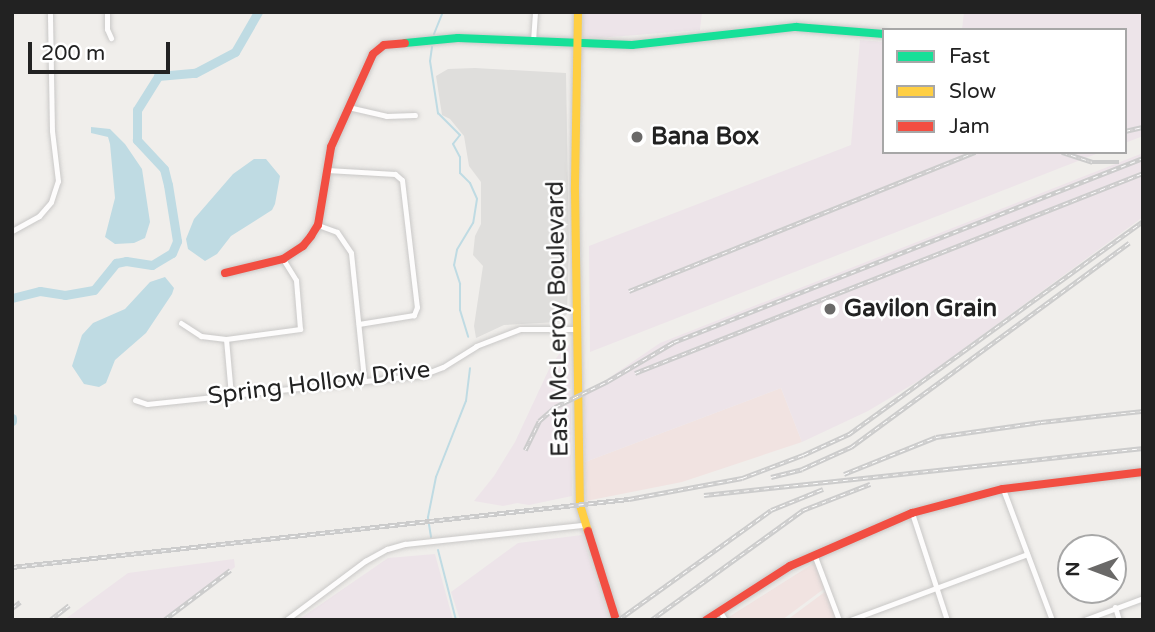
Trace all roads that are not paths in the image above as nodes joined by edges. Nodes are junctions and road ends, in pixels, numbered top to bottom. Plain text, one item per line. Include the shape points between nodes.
1 (50, 12) edge
2 (107, 12) edge
3 (535, 12) edge
4 (578, 12) edge
5 (882, 34) edge
6 (111, 38) dead end
7 (533, 41) junction
8 (575, 43) junction
9 (348, 107) junction
10 (415, 115) dead end
11 (326, 170) junction
12 (318, 225) junction
13 (12, 231) edge
14 (283, 259) junction
15 (225, 273) dead end
16 (181, 323) dead end
17 (359, 324) junction
18 (578, 329) junction
19 (226, 339) junction
20 (364, 379) junction
21 (231, 395) junction
22 (135, 400) dead end
23 (1143, 472) edge
24 (1003, 489) junction
25 (912, 513) junction
26 (584, 525) junction
27 (814, 554) junction
28 (1027, 554) junction
29 (936, 589) junction
30 (1143, 598) edge
31 (1115, 607) junction
32 (719, 610) junction
33 (286, 620) edge
34 (616, 620) edge
35 (706, 620) edge
36 (725, 620) edge
37 (839, 620) edge
38 (850, 620) edge
39 (947, 620) edge
40 (1052, 620) edge
41 (1084, 620) edge
42 (1119, 620) edge

1 - 13 street via 52,131 58,181 51,202 39,216
2 - 6 street
3 - 7 street
4 - 8 main road, East McLeroy Boulevard
5 - 8 main road via 796,27 632,45
7 - 8 main road
7 - 9 main road via 458,38 384,45 373,54
8 - 18 main road, East McLeroy Boulevard
9 - 10 street via 386,116
9 - 11 main road
11 - 12 main road
11 - 17 street via 395,174 402,180 417,307 414,315
12 - 14 main road via 303,246
12 - 17 street via 346,241
14 - 15 main road
14 - 19 street via 296,281 300,329
16 - 19 street via 201,336
17 - 20 street
18 - 20 street, Spring Hollow Drive via 520,329 422,375
18 - 26 main road, East McLeroy Boulevard
19 - 21 street
20 - 21 street, Spring Hollow Drive
21 - 22 street, Spring Hollow Drive via 146,404
23 - 24 main road
24 - 25 main road
24 - 28 street
25 - 27 main road
25 - 29 street
26 - 33 street via 387,549
26 - 34 main road, East McLeroy Boulevard
27 - 32 main road
27 - 37 street
28 - 29 street
28 - 40 street
29 - 38 street
29 - 39 street
30 - 31 street
31 - 41 street
31 - 42 street
32 - 35 main road
32 - 36 street

